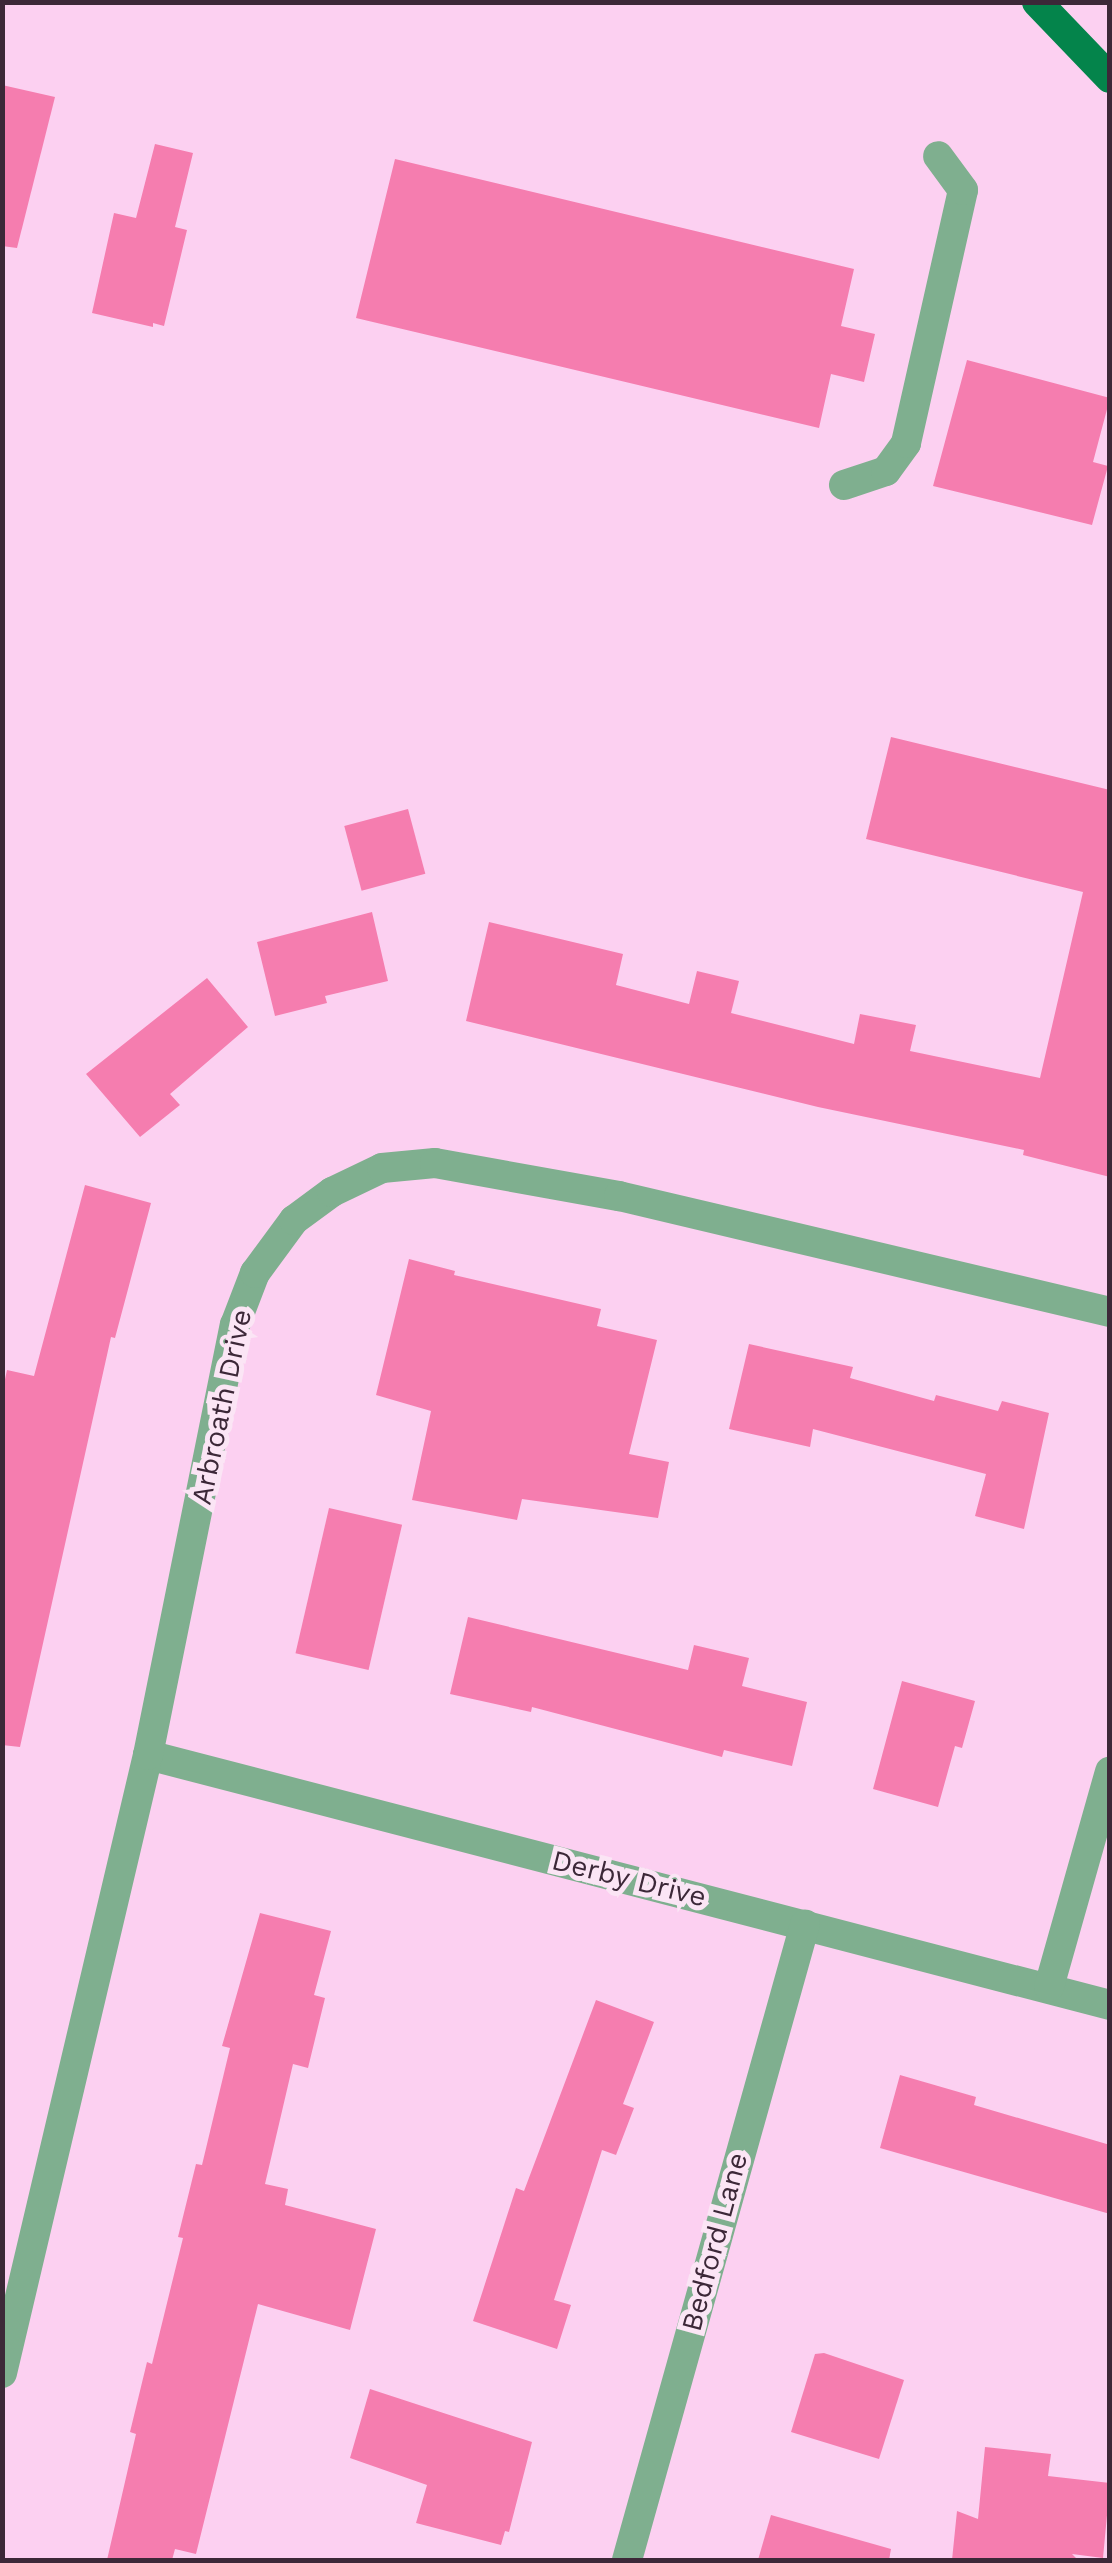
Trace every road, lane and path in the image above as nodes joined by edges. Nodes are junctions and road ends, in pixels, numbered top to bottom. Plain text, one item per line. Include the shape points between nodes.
1 (1037, 2) edge
2 (1110, 78) edge
3 (938, 156) dead end
4 (844, 485) dead end
5 (1110, 1312) edge
6 (148, 1755) junction
7 (1110, 1771) edge
8 (805, 1924) junction
9 (1048, 1986) junction
10 (1110, 2004) edge
11 (2, 2373) edge
12 (627, 2560) edge

1 - 2 main road
3 - 4 street via 963,190 906,443 886,471
5 - 6 street, Arbroath Drive via 618,1196 435,1163 382,1168 294,1220 255,1273 235,1325
6 - 8 street, Derby Drive
6 - 11 street, Arbroath Drive
7 - 9 street
8 - 9 street, Derby Drive
8 - 12 street, Bedford Lane
9 - 10 street, Derby Drive

